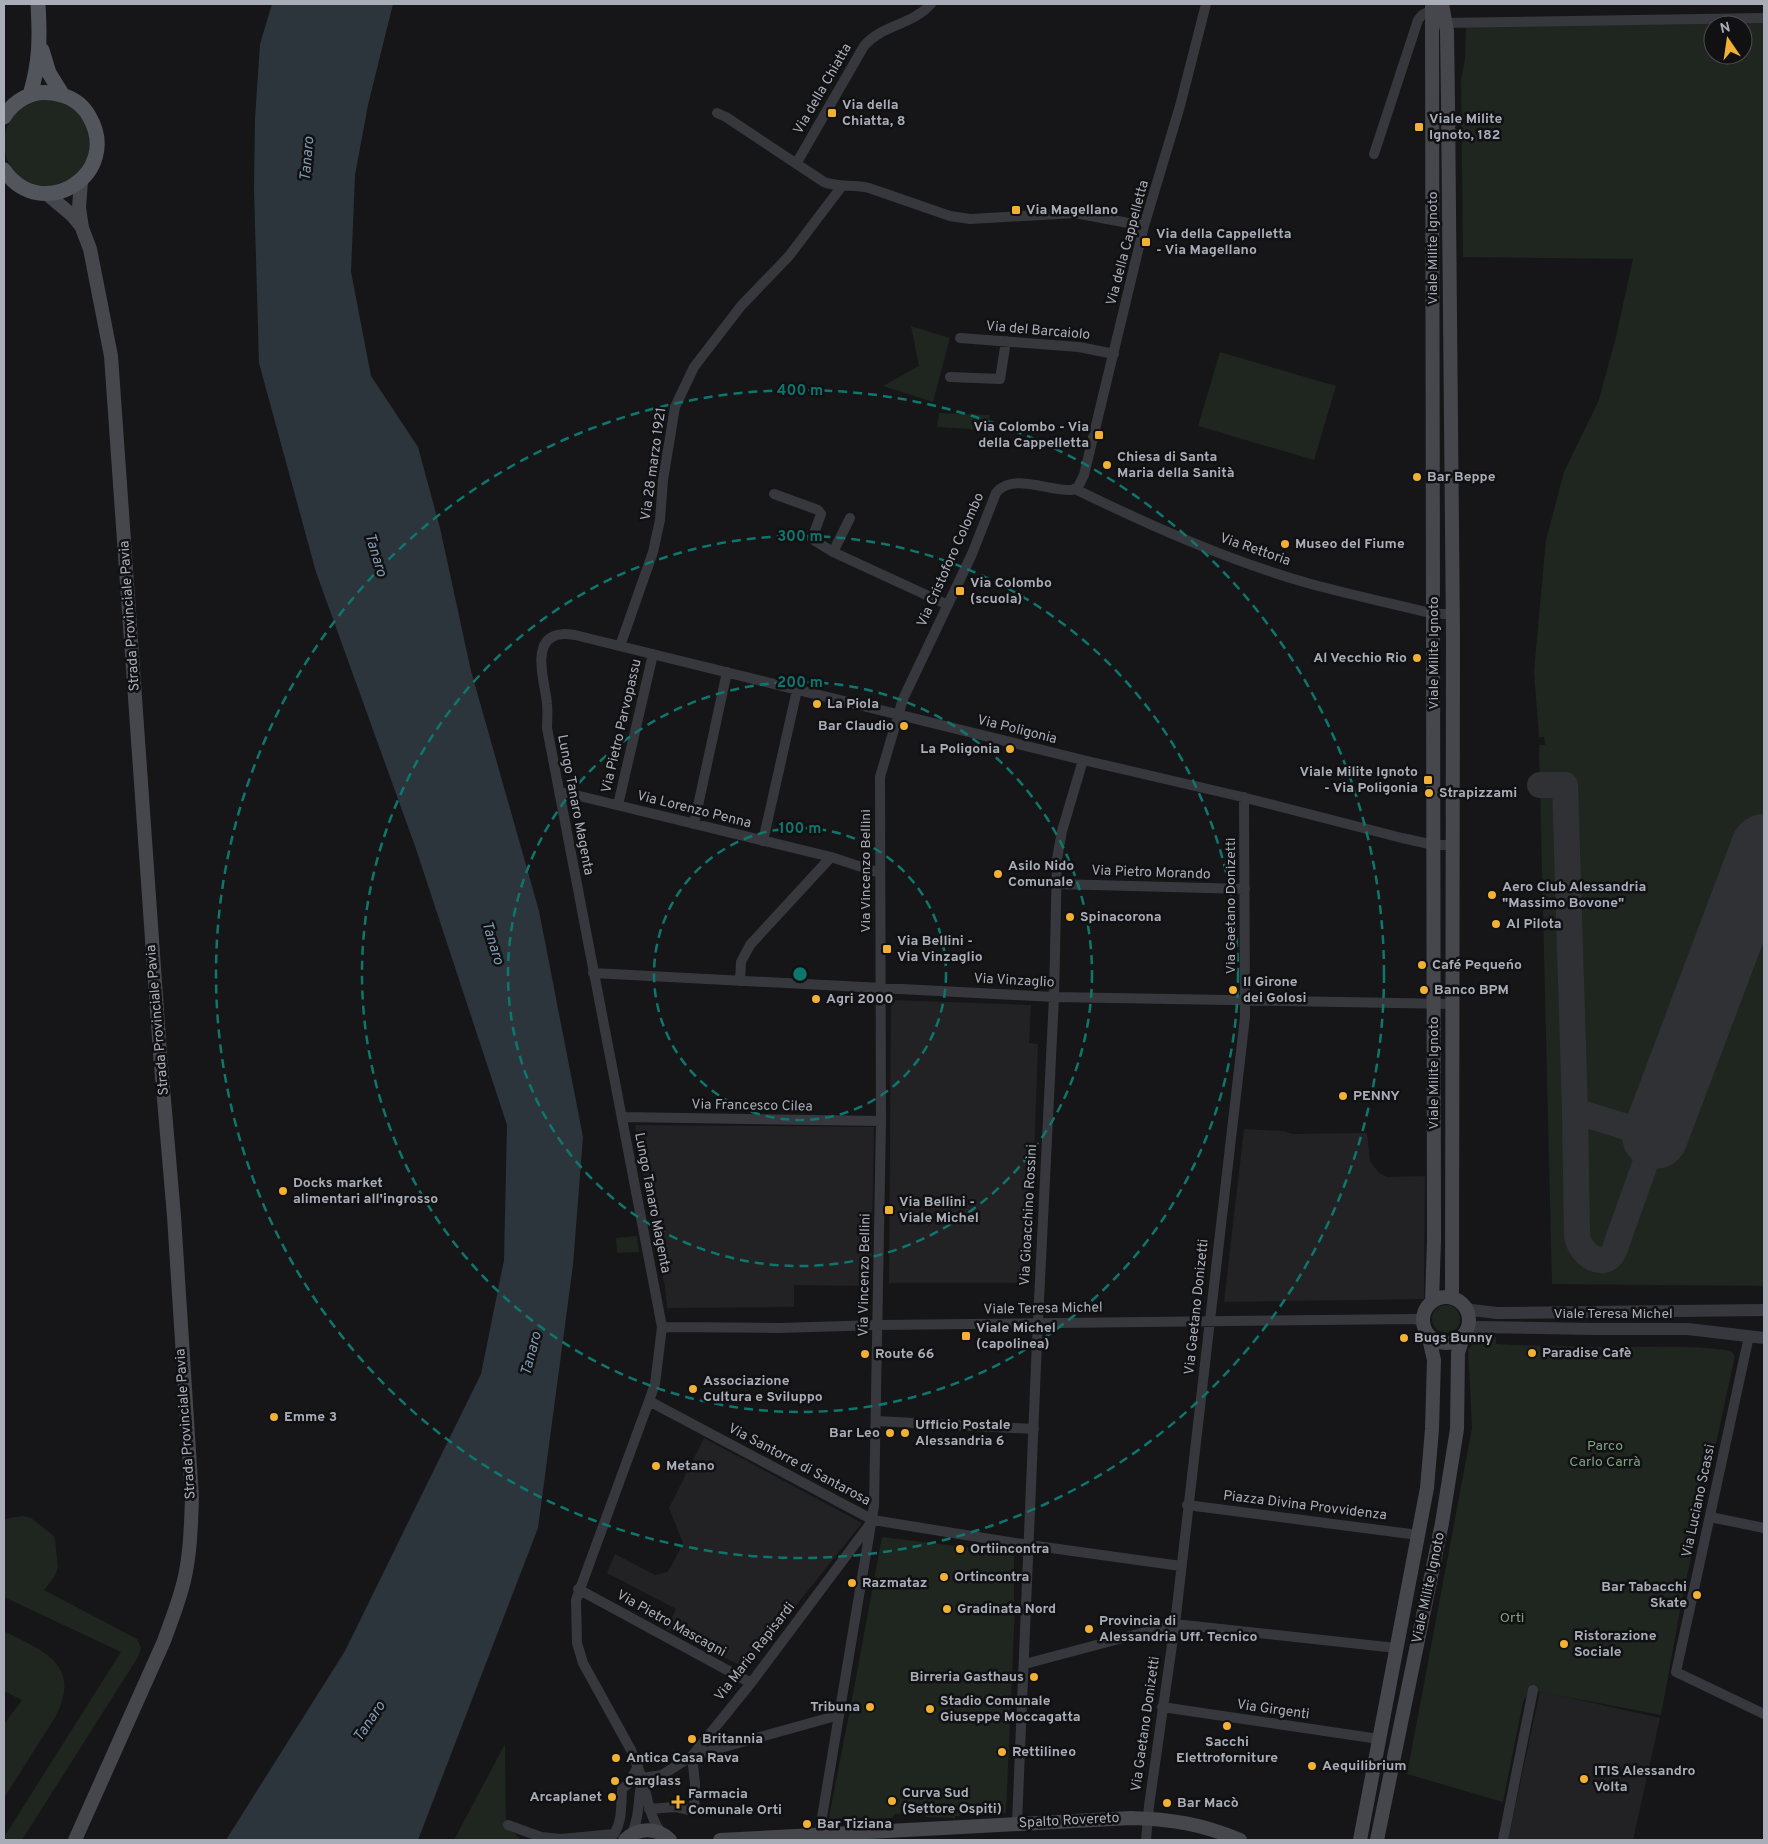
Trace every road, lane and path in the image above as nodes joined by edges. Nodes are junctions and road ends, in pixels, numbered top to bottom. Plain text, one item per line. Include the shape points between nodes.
1 (38, 4) edge
2 (931, 4) edge
3 (1206, 4) edge
4 (1434, 10) edge
5 (1764, 18) edge
6 (1446, 22) junction
7 (40, 43) junction
8 (62, 94) junction
9 (30, 95) junction
10 (717, 113) dead end
11 (4, 116) edge
12 (1374, 154) dead end
13 (796, 164) junction
14 (4, 170) edge
15 (81, 181) junction
16 (842, 186) junction
17 (48, 194) junction
18 (1144, 226) junction
19 (82, 228) junction
20 (960, 338) dead end
21 (1006, 341) junction
22 (1114, 354) junction
23 (950, 376) dead end
24 (1075, 488) junction
25 (774, 494) dead end
26 (850, 518) dead end
27 (833, 552) junction
28 (948, 606) junction
29 (1434, 614) junction
30 (1453, 614) junction
31 (575, 635) joint
32 (620, 646) junction
33 (653, 654) junction
34 (727, 672) junction
35 (797, 690) junction
36 (898, 714) junction
37 (1083, 760) junction
38 (559, 791) junction
39 (1244, 797) junction
40 (618, 805) junction
41 (694, 824) junction
42 (763, 841) junction
43 (1434, 845) junction
44 (1454, 845) junction
45 (830, 858) junction
46 (880, 873) junction
47 (1056, 884) junction
48 (1245, 889) junction
49 (593, 973) junction
50 (740, 981) junction
51 (880, 988) junction
52 (1054, 997) junction
53 (1245, 1000) junction
54 (1434, 1004) junction
55 (1454, 1004) junction
56 (622, 1117) junction
57 (881, 1121) junction
58 (1432, 1302) junction
59 (1458, 1302) junction
60 (1764, 1310) edge
61 (1209, 1321) junction
62 (1038, 1324) junction
63 (878, 1325) junction
64 (662, 1327) junction
65 (1426, 1328) junction
66 (1464, 1334) junction
67 (1749, 1336) junction
68 (1764, 1338) edge
69 (649, 1401) junction
70 (876, 1421) junction
71 (1034, 1429) junction
72 (1188, 1505) junction
73 (1710, 1517) junction
74 (873, 1520) junction
75 (1764, 1528) edge
76 (1418, 1535) junction
77 (1029, 1545) junction
78 (1181, 1566) junction
79 (578, 1589) junction
80 (1175, 1624) junction
81 (1396, 1648) junction
82 (1025, 1664) junction
83 (751, 1683) junction
84 (1533, 1690) dead end
85 (1162, 1707) junction
86 (1764, 1714) edge
87 (839, 1716) junction
88 (1379, 1739) junction
89 (692, 1756) junction
90 (638, 1766) junction
91 (642, 1778) junction
92 (649, 1809) junction
93 (1148, 1819) junction
94 (508, 1824) dead end
95 (1017, 1824) junction
96 (819, 1835) junction
97 (620, 1837) edge
98 (669, 1838) edge
99 (75, 1840) edge
100 (720, 1840) edge
101 (1146, 1840) edge
102 (1240, 1840) edge
103 (1360, 1840) edge
104 (1377, 1840) edge
105 (1503, 1840) edge

1 - 7 main road
2 - 13 street, Via della Chiatta via 915,18 878,34 864,46
3 - 18 street, Via della Cappelletta
4 - 6 main road, Viale Milite Ignoto
4 - 12 street via 1418,20
4 - 29 main road, Viale Milite Ignoto
5 - 6 street
6 - 30 main road, Viale Milite Ignoto
7 - 8 main road via 49,73
7 - 9 main road
8 - 9 main road
8 - 15 main road via 87,111 98,139 91,169
9 - 11 main road via 18,101
10 - 13 street
13 - 16 street via 824,182
14 - 17 main road via 20,186
15 - 17 main road via 71,188
15 - 19 main road, Strada Provinciale Pavia via 79,208
16 - 18 street via 869,188 970,220 1076,213
16 - 32 street, Via 28 marzo 1921 via 789,256 742,306 694,367 675,407 653,552
17 - 19 main road
18 - 22 street, Via della Cappelletta
19 - 99 main road, Strada Provinciale Pavia via 90,249 111,356 192,1498 186,1571 176,1606 164,1641
20 - 21 street, Via del Barcaiolo
21 - 22 street, Via del Barcaiolo via 1079,347
21 - 23 street, Via del Barcaiolo via 1000,379
22 - 24 street, Via della Cappelletta via 1088,465
24 - 28 street, Via Cristoforo Colombo via 1068,491 1012,484 1002,486 996,492
24 - 29 street, Via Rettoria via 1147,524 1262,568 1311,584
25 - 27 street via 818,510 821,514 812,539
26 - 27 street
27 - 28 street
28 - 36 street, Via Cristoforo Colombo
29 - 30 street, Via Rettoria
29 - 43 main road, Viale Milite Ignoto
30 - 44 main road, Viale Milite Ignoto
31 - 32 street, Via Poligonia
31 - 38 street, Lungo Tanaro Magenta via 560,634 550,638 543,646 541,662 547,728
32 - 33 street, Via Poligonia
33 - 34 street, Via Poligonia
33 - 40 street, Via Pietro Parvopassu
34 - 35 street, Via Poligonia
34 - 41 street
35 - 36 street, Via Poligonia
35 - 42 street
36 - 37 street, Via Poligonia
36 - 46 street, Via Vincenzo Bellini via 880,782
37 - 39 street, Via Poligonia
37 - 47 street, Via Gioacchino Rossini via 1062,831
38 - 40 street, Via Lorenzo Penna
38 - 49 street, Lungo Tanaro Magenta
39 - 43 street, Via Poligonia
39 - 48 street, Via Gaetano Donizetti
40 - 41 street, Via Lorenzo Penna
41 - 42 street, Via Lorenzo Penna
42 - 45 street, Via Lorenzo Penna
43 - 44 street, Via Poligonia
43 - 54 main road, Viale Milite Ignoto
44 - 55 main road, Viale Milite Ignoto
45 - 46 street, Via Lorenzo Penna
45 - 50 street via 750,945 741,962
46 - 51 street, Via Vincenzo Bellini
47 - 48 street, Via Pietro Morando
47 - 52 street, Via Gioacchino Rossini
48 - 53 street, Via Gaetano Donizetti
49 - 50 street, Via Vinzaglio
49 - 56 street, Lungo Tanaro Magenta
50 - 51 street, Via Vinzaglio
51 - 52 street, Via Vinzaglio
51 - 57 street, Via Vincenzo Bellini
52 - 53 street, Via Vinzaglio
52 - 62 street, Via Gioacchino Rossini
53 - 54 street, Via Vinzaglio
53 - 61 street, Via Gaetano Donizetti
54 - 55 street, Via Vinzaglio
54 - 58 main road, Viale Milite Ignoto
55 - 59 main road, Viale Milite Ignoto
56 - 57 street, Via Francesco Cilea
56 - 64 street, Lungo Tanaro Magenta
57 - 63 street, Via Vincenzo Bellini
58 - 59 main road via 1443,1297
58 - 65 main road via 1425,1310
59 - 60 street, Viale Teresa Michel via 1471,1310 1503,1313
59 - 66 main road via 1468,1312
61 - 62 street, Viale Teresa Michel
61 - 65 street, Viale Teresa Michel via 1414,1319
61 - 72 street, Via Gaetano Donizetti
62 - 63 street, Viale Teresa Michel
62 - 71 street, Via Gioacchino Rossini
63 - 64 street, Viale Teresa Michel
63 - 70 street, Via Vincenzo Bellini
64 - 69 street, Lungo Tanaro Magenta
65 - 66 main road via 1436,1340 1445,1343
65 - 76 main road, Viale Milite Ignoto via 1434,1360 1432,1429 1427,1488
66 - 67 street, Viale Teresa Michel via 1480,1327 1688,1329
66 - 104 main road, Viale Milite Ignoto via 1458,1354 1457,1429 1442,1523
67 - 68 street, Viale Teresa Michel
67 - 73 street, Via Luciano Scassi
69 - 74 street, Via Santorre di Santarosa
69 - 79 street, Lungo Tanaro Magenta
70 - 71 street
70 - 74 street, Via Vincenzo Bellini
71 - 77 street, Via Gioacchino Rossini
72 - 76 street, Piazza Divina Provvidenza
72 - 78 street, Via Gaetano Donizetti
73 - 75 street
73 - 86 street, Via Luciano Scassi via 1676,1672
74 - 77 street, Via Santorre di Santarosa
74 - 83 street, Via Mario Rapisardi
74 - 87 street, Via Vincenzo Bellini
76 - 81 main road, Viale Milite Ignoto
77 - 78 street, Via Santorre di Santarosa
77 - 82 street, Via Gioacchino Rossini
78 - 80 street, Via Gaetano Donizetti
79 - 83 street, Via Pietro Mascagni
79 - 90 street, Lungo Tanaro Magenta via 577,1643 583,1663
80 - 81 street
80 - 82 street
80 - 85 street, Via Gaetano Donizetti
81 - 88 main road, Viale Milite Ignoto
82 - 95 street, Via Gioacchino Rossini
83 - 89 street, Via Mario Rapisardi
84 - 105 street
85 - 88 street, Via Girgenti
85 - 93 street, Via Gaetano Donizetti
87 - 89 street
87 - 96 street, Via Vincenzo Bellini
88 - 103 main road, Viale Milite Ignoto
89 - 91 street, Via Mario Rapisardi via 662,1775
89 - 92 street via 694,1811 676,1807
90 - 91 street, Lungo Tanaro Magenta
90 - 97 street via 622,1789 617,1831
91 - 92 street, Lungo Tanaro Magenta
91 - 97 street, Lungo Tanaro Magenta via 637,1819
92 - 98 street, Lungo Tanaro Magenta via 654,1822
93 - 95 main road, Spalto Rovereto
93 - 101 street, Via Gaetano Donizetti
93 - 102 main road, Spalto Rovereto via 1200,1826
94 - 97 street via 541,1837
95 - 96 main road, Spalto Rovereto
96 - 100 main road, Spalto Rovereto
97 - 98 main road via 654,1830

